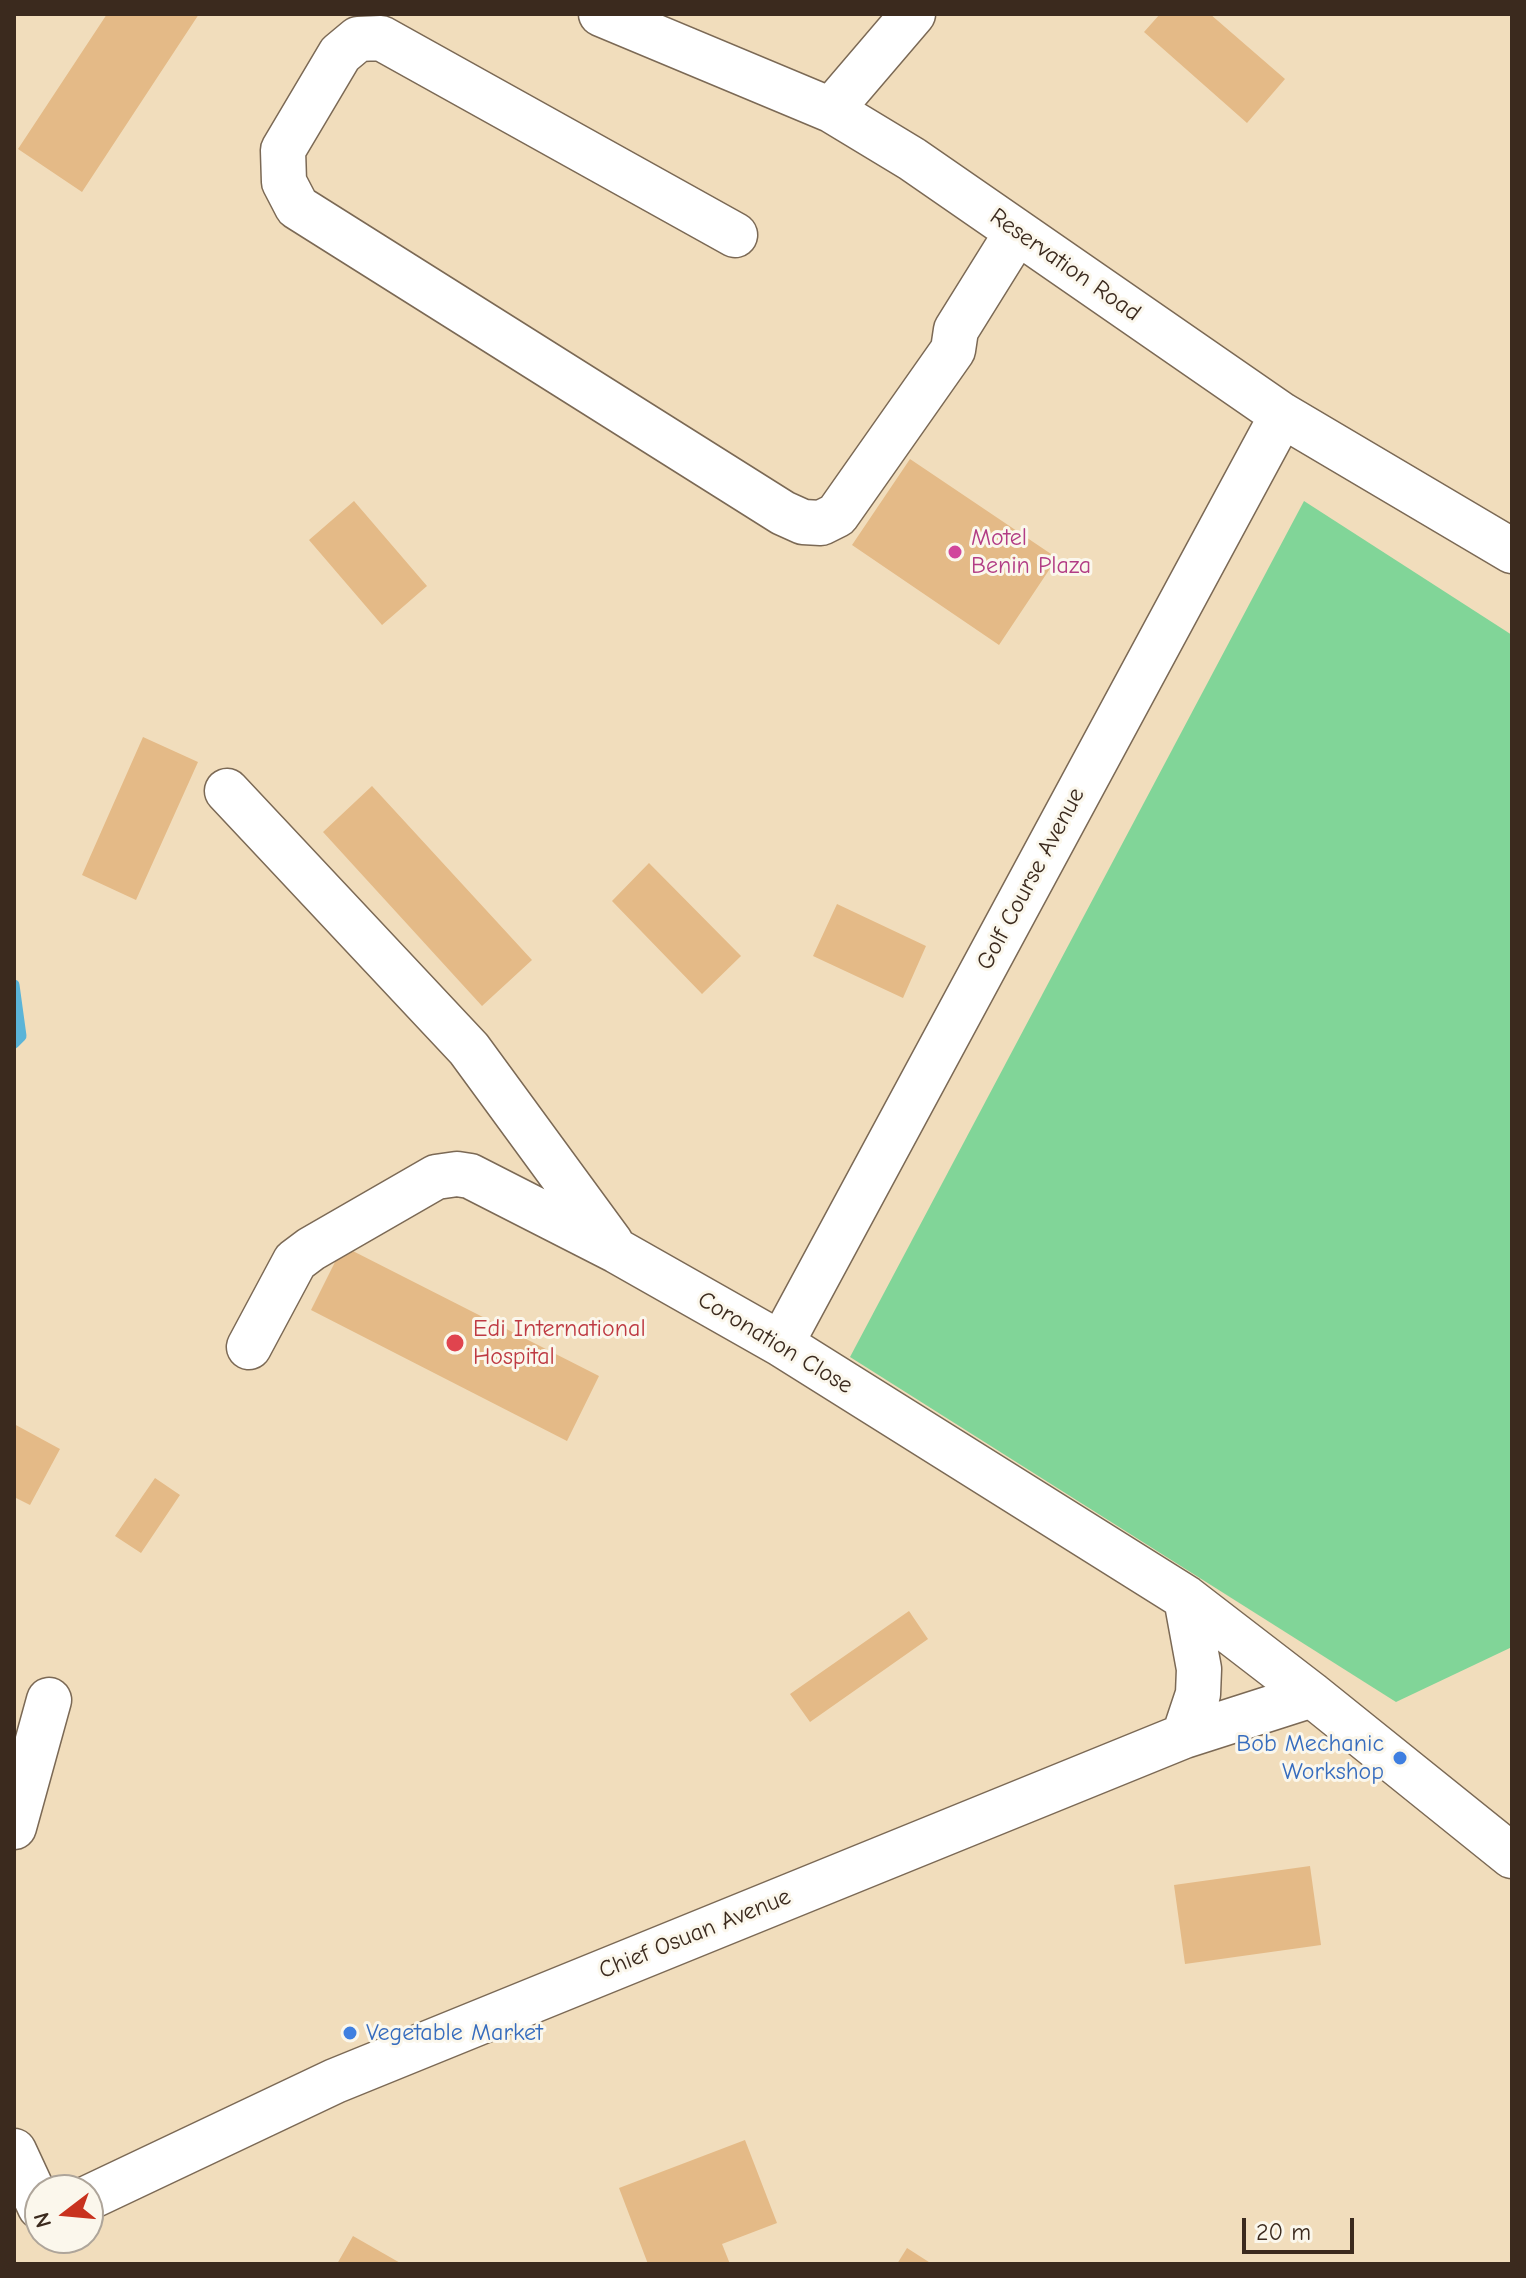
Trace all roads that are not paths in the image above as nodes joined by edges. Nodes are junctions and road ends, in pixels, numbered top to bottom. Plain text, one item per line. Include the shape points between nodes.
1 (601, 14) edge
2 (913, 14) edge
3 (831, 110) junction
4 (735, 235) dead end
5 (1026, 238) junction
6 (1282, 415) junction
7 (1512, 551) edge
8 (227, 791) dead end
9 (617, 1251) junction
10 (781, 1344) junction
11 (249, 1347) dead end
12 (1186, 1598) junction
13 (1312, 1695) junction
14 (49, 1700) dead end
15 (1184, 1736) junction
16 (14, 1827) edge
17 (1512, 1856) edge
18 (14, 2151) edge
19 (25, 2174) edge
20 (104, 2190) edge

1 - 3 street, Reservation Road
2 - 3 street
3 - 5 street, Reservation Road
4 - 5 street via 381,38 358,39 340,54 283,150 284,182 297,207 803,522 821,523 837,515 953,350 956,330
5 - 6 street, Reservation Road
6 - 7 street, Reservation Road
6 - 10 street, Golf Course Avenue
8 - 9 street via 469,1049
9 - 10 street, Coronation Close
9 - 11 street, Coronation Close via 470,1176 436,1177 295,1261
10 - 12 street, Coronation Close
12 - 13 street, Coronation Close
12 - 15 street via 1199,1669 1198,1694
13 - 15 street, Chief Osuan Avenue
13 - 17 street, Coronation Close
14 - 16 street
15 - 20 street, Chief Osuan Avenue via 335,2081
18 - 19 street

